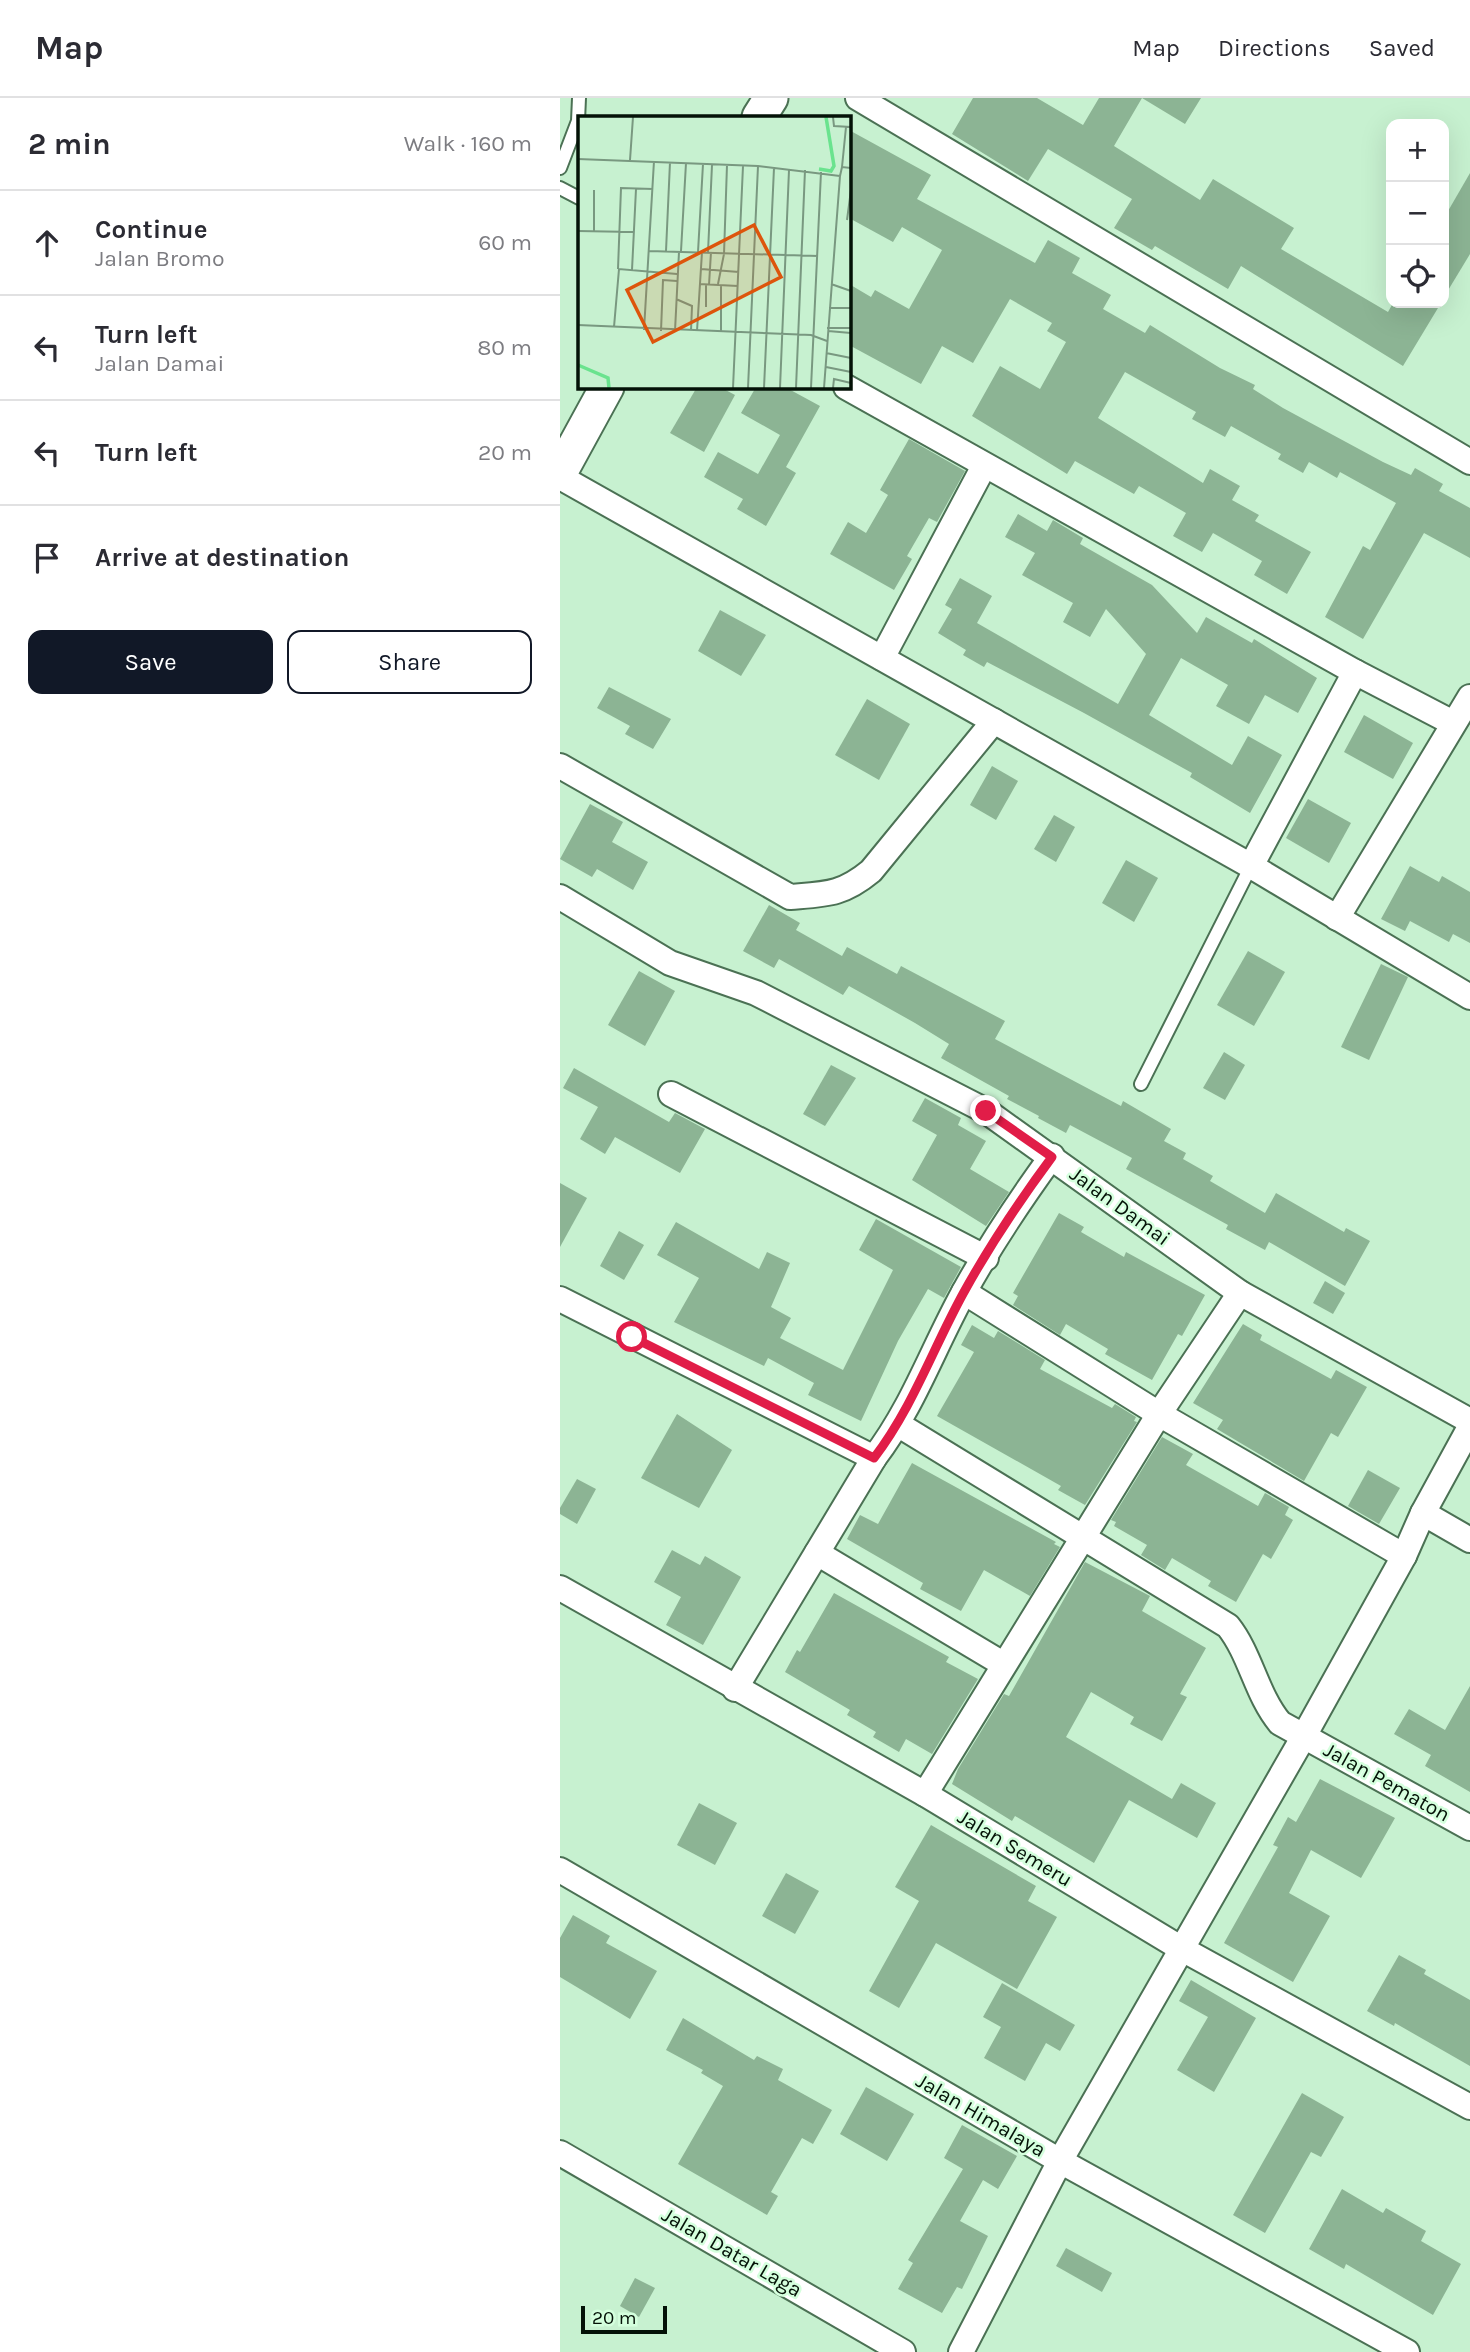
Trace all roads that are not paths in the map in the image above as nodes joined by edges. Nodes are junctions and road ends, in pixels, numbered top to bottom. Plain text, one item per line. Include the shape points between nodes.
1 (579, 98) edge
2 (771, 98) edge
3 (858, 98) edge
4 (578, 116) edge
5 (760, 116) edge
6 (578, 121) edge
7 (574, 152) edge
8 (560, 167) edge
9 (560, 188) edge
10 (578, 197) edge
11 (606, 388) edge
12 (848, 388) edge
13 (1470, 462) edge
14 (984, 466) junction
15 (560, 475) edge
16 (882, 658) junction
17 (1355, 672) junction
18 (1470, 697) edge
19 (994, 721) junction
20 (1453, 723) junction
21 (560, 766) edge
22 (1251, 866) junction
23 (560, 897) edge
24 (1337, 918) junction
25 (1470, 997) edge
26 (1142, 1084) dead end
27 (671, 1094) dead end
28 (1052, 1157) junction
29 (986, 1258) junction
30 (964, 1292) junction
31 (1240, 1293) junction
32 (560, 1299) edge
33 (1159, 1414) junction
34 (1470, 1422) edge
35 (899, 1425) junction
36 (1470, 1427) edge
37 (874, 1458) junction
38 (1423, 1513) junction
39 (1083, 1539) junction
40 (1470, 1539) edge
41 (817, 1553) junction
42 (1404, 1556) junction
43 (560, 1588) edge
44 (1003, 1664) junction
45 (735, 1689) junction
46 (1304, 1737) junction
47 (925, 1794) junction
48 (1470, 1828) edge
49 (560, 1870) edge
50 (1182, 1949) junction
51 (1470, 2107) edge
52 (560, 2152) edge
53 (1059, 2161) junction
54 (903, 2352) edge
55 (961, 2352) edge
56 (1406, 2352) edge

1 - 4 lane
2 - 5 street
3 - 13 street
6 - 7 lane
7 - 8 lane
9 - 10 lane
11 - 15 street
12 - 14 street
14 - 16 street
14 - 17 street
15 - 16 street
16 - 19 street
17 - 20 street
17 - 22 street
18 - 20 street
19 - 21 street via 871,871 852,887 834,894 790,897
19 - 22 street
20 - 24 street
22 - 24 street
22 - 26 lane
23 - 28 street via 670,963 756,993 986,1111
24 - 25 street
27 - 29 street
28 - 29 street, Jalan Damai
28 - 31 street, Jalan Damai
29 - 30 street, Jalan Damai
30 - 33 street
30 - 35 street, Jalan Damai
31 - 33 street
31 - 34 street, Jalan Damai
32 - 37 street
33 - 39 street
33 - 42 street
35 - 37 street, Jalan Damai
35 - 39 street, Jalan Pematon
36 - 38 street
37 - 41 street, Jalan Damai
38 - 40 street
38 - 42 street
39 - 44 street
39 - 46 street, Jalan Pematon via 1228,1626 1239,1640 1269,1710 1280,1723
41 - 44 street
41 - 45 street, Jalan Damai
42 - 46 street
43 - 45 street, Jalan Semeru
44 - 47 street
45 - 47 street, Jalan Semeru
46 - 48 street, Jalan Pematon
46 - 50 street
47 - 50 street, Jalan Semeru
49 - 53 street, Jalan Himalaya
50 - 51 street, Jalan Semeru
50 - 53 street
52 - 54 street, Jalan Datar Laga
53 - 55 street
53 - 56 street, Jalan Himalaya

